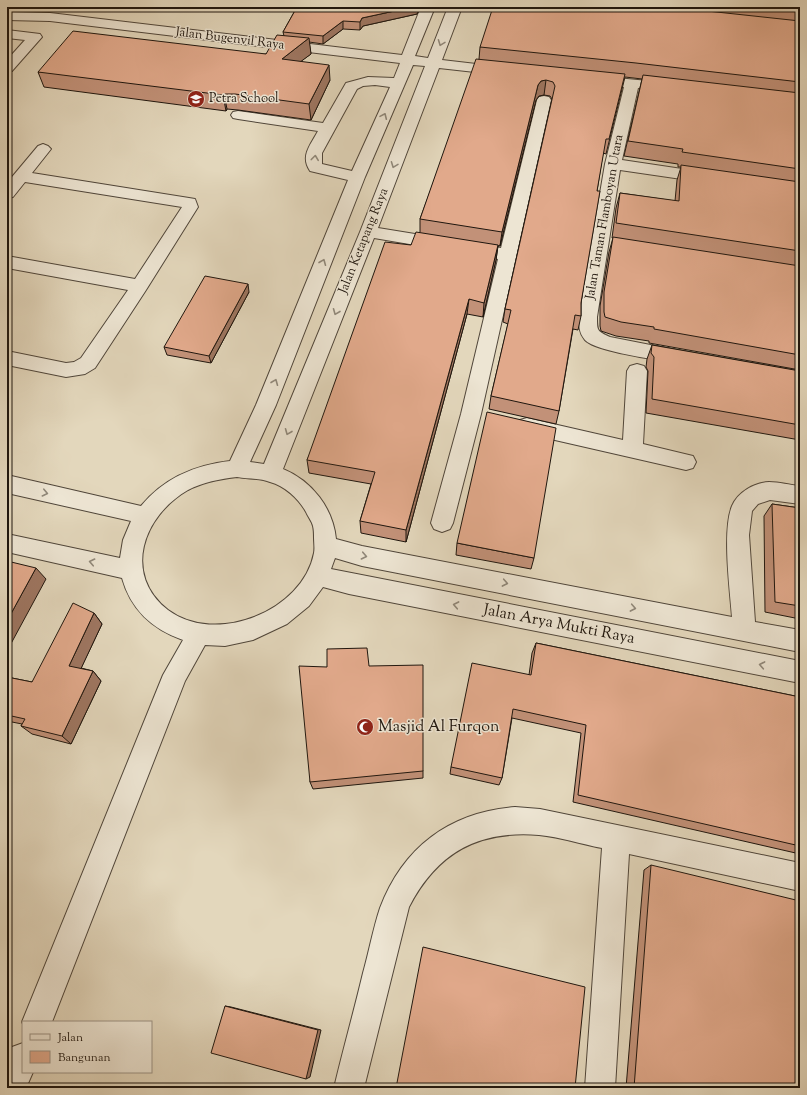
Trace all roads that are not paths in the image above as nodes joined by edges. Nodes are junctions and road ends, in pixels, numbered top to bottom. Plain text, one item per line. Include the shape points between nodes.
1 (19, 7) edge
2 (428, 7) edge
3 (455, 7) edge
4 (7, 16) edge
5 (50, 17) junction
6 (7, 34) edge
7 (407, 60) junction
8 (434, 62) junction
9 (7, 68) edge
10 (515, 72) edge
11 (585, 79) edge
12 (399, 83) junction
13 (632, 83) junction
14 (685, 89) edge
15 (544, 100) dead end
16 (238, 115) dead end
17 (327, 128) junction
18 (43, 149) dead end
19 (613, 164) junction
20 (21, 176) junction
21 (357, 177) junction
22 (722, 180) edge
23 (7, 194) edge
24 (368, 232) junction
25 (508, 255) junction
26 (7, 262) edge
27 (140, 286) junction
28 (7, 358) edge
29 (699, 360) edge
30 (637, 371) dead end
31 (509, 422) edge
32 (632, 450) junction
33 (686, 462) dead end
34 (237, 469) junction
35 (271, 474) junction
36 (7, 484) edge
37 (800, 495) edge
38 (147, 516) junction
39 (442, 523) dead end
40 (7, 543) edge
41 (326, 546) junction
42 (130, 570) junction
43 (319, 576) junction
44 (744, 630) junction
45 (199, 634) junction
46 (800, 641) edge
47 (800, 672) edge
48 (616, 838) junction
49 (800, 877) edge
50 (37, 1021) edge
51 (22, 1060) edge
52 (11, 1088) edge
53 (349, 1088) edge
54 (600, 1088) edge

1 - 5 street, Jalan Bugenvil Raya via 38,10
2 - 7 street, Jalan Ketapang Raya
3 -> 8 street, Jalan Ketapang Raya
4 - 5 street, Jalan Bugenvil Raya
5 - 7 street, Jalan Bugenvil Raya
6 - 9 street via 34,38
7 - 8 street, Jalan Bugenvil Raya
7 - 12 street, Jalan Ketapang Raya
8 - 10 street, Jalan Bugenvil Raya
8 -> 24 street, Jalan Ketapang Raya
11 - 13 street
12 - 17 street via 369,81 351,86
21 -> 12 street, Jalan Ketapang Raya
13 - 14 street
13 - 19 street, Jalan Taman Flamboyan Utara
15 - 25 street
16 - 17 street
21 -> 17 street via 321,170 314,166 314,153
18 - 20 street
19 - 22 street
19 - 29 street, Jalan Taman Flamboyan Utara via 609,244 588,317 588,330 593,337 606,343
20 - 23 street
20 - 27 street via 189,203 190,207
34 -> 21 street, Jalan Ketapang Raya via 266,406
24 - 25 street
24 -> 35 street, Jalan Ketapang Raya
25 - 39 street via 479,416
26 - 27 street
27 - 28 street via 88,363 78,369 66,370
30 - 32 street
31 - 32 street
32 - 33 street
34 - 35 street
34 - 38 street via 198,476 175,488 154,504
35 - 41 street via 290,482 306,494 317,509 324,527
36 -> 38 street
37 - 44 street via 770,491 759,493 742,508 738,535
38 - 42 street via 140,524 132,547
42 -> 40 street
41 - 43 street
41 -> 44 street, Jalan Arya Mukti Raya via 362,556
42 - 45 street via 137,592 152,611 173,626
43 - 45 street via 304,597 283,616 256,628 228,635
47 -> 43 street, Jalan Arya Mukti Raya
44 - 46 street, Jalan Arya Mukti Raya
45 - 50 street via 175,675
48 - 49 street
48 - 53 street via 540,822 513,821 466,831 430,853 412,874 398,900
48 - 54 street
51 - 52 street

